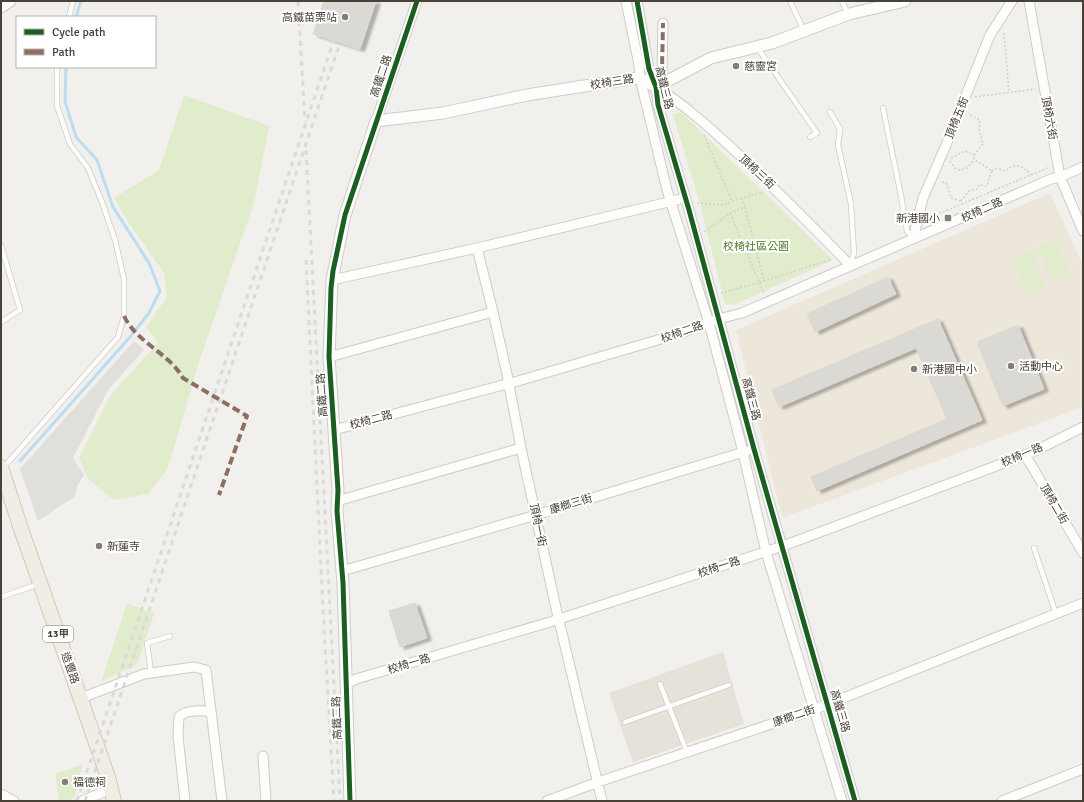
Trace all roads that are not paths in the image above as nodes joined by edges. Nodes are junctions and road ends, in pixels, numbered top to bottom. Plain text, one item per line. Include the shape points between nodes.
1 (10, 1) edge
2 (73, 1) edge
3 (417, 1) edge
4 (626, 1) edge
5 (637, 1) edge
6 (790, 1) edge
7 (842, 1) edge
8 (905, 1) edge
9 (1012, 1) edge
10 (1029, 1) edge
11 (1, 7) edge
12 (849, 14) junction
13 (69, 16) edge
14 (662, 23) dead end
15 (804, 31) junction
16 (757, 47) junction
17 (57, 68) edge
18 (640, 78) junction
19 (656, 87) junction
20 (883, 108) dead end
21 (830, 112) dead end
22 (376, 121) junction
23 (810, 137) dead end
24 (1083, 167) edge
25 (1060, 177) junction
26 (685, 198) junction
27 (671, 201) junction
28 (1083, 231) edge
29 (913, 239) junction
30 (1, 245) edge
31 (477, 248) junction
32 (850, 265) junction
33 (332, 280) junction
34 (493, 312) junction
35 (718, 319) junction
36 (1, 322) edge
37 (709, 323) junction
38 (329, 357) junction
39 (509, 384) junction
40 (1083, 427) edge
41 (334, 430) junction
42 (521, 448) junction
43 (754, 449) junction
44 (743, 452) junction
45 (1024, 455) junction
46 (1, 469) edge
47 (337, 501) junction
48 (536, 515) junction
49 (783, 546) junction
50 (1034, 548) dead end
51 (766, 552) junction
52 (1083, 553) edge
53 (342, 571) junction
54 (40, 583) junction
55 (1, 598) edge
56 (1083, 603) edge
57 (1056, 614) junction
58 (558, 619) junction
59 (170, 636) dead end
60 (152, 673) junction
61 (346, 684) junction
62 (660, 684) dead end
63 (728, 685) dead end
64 (81, 698) junction
65 (828, 704) junction
66 (669, 706) junction
67 (814, 710) junction
68 (211, 711) junction
69 (624, 722) dead end
70 (687, 752) junction
71 (263, 756) dead end
72 (1083, 769) edge
73 (598, 782) junction
74 (1, 794) edge
75 (113, 795) edge
76 (14, 801) edge
77 (82, 801) edge
78 (185, 801) edge
79 (222, 801) edge
80 (266, 801) edge
81 (350, 801) edge
82 (547, 801) edge
83 (602, 801) edge
84 (842, 801) edge
85 (855, 801) edge
86 (1002, 801) edge

1 - 11 street
2 - 13 lane
3 - 22 street, 高鐵二路
4 - 18 street, 高鐵三路
5 - 19 street, 高鐵三路 via 649,69
6 - 15 lane
7 - 12 lane
8 - 12 street
9 - 29 street, 頂椅五街 via 990,35 923,198
10 - 25 street, 頂椅六街
12 - 15 street
14 - 19 street via 662,72
15 - 16 street
16 - 19 street via 711,58
16 - 23 lane via 817,133
17 - 46 lane via 57,106 66,133 70,144 88,168 115,240 124,279 124,316 118,337
18 - 19 street, 校椅三路
18 - 22 street, 校椅三路 via 527,95 443,113
18 - 27 street, 高鐵三路
19 - 26 street, 高鐵三路 via 658,105
19 - 32 street, 頂椅三街 via 674,98 710,128
20 - 29 lane via 907,232
21 - 32 lane via 840,129 838,145 851,204 854,253
22 - 33 street, 高鐵二路 via 345,215
24 - 25 street, 校椅二路
25 - 28 street, 頂椅六街
25 - 29 street, 校椅二路
26 - 27 street
26 - 35 street, 高鐵三路
27 - 31 street
27 - 37 street, 高鐵三路
29 - 32 street, 校椅二路
30 - 36 lane via 20,310
31 - 33 street
31 - 34 street, 頂椅一街
32 - 35 street, 校椅二路 via 742,313
33 - 38 street, 高鐵二路
34 - 38 street
34 - 39 street, 頂椅一街
35 - 37 street, 校椅二路
35 - 43 street, 高鐵三路
37 - 39 street, 校椅二路
37 - 44 street, 高鐵三路
38 - 41 street, 高鐵二路
39 - 41 street, 校椅二路
39 - 42 street, 頂椅一街
40 - 45 street, 校椅一路
41 - 47 street, 高鐵二路
42 - 47 street
42 - 48 street, 頂椅一街
43 - 44 street, 康榔三街
43 - 49 street, 高鐵三路
44 - 48 street, 康榔三街
44 - 51 street, 高鐵三路
45 - 49 street, 校椅一路
45 - 52 street, 頂椅二街
46 - 54 main road, 造豐路 / 13甲
47 - 53 street, 高鐵二路
48 - 53 street, 康榔三街
48 - 58 street, 頂椅一街
49 - 51 street, 校椅一路
49 - 65 street, 高鐵三路
50 - 57 lane
51 - 58 street, 校椅一路
51 - 67 street, 高鐵三路
53 - 61 street, 高鐵二路
54 - 55 lane
54 - 64 main road, 造豐路 / 13甲
56 - 57 street, 康榔二街
57 - 65 street, 康榔二街
58 - 61 street, 校椅一路
58 - 73 street, 頂椅一街
59 - 60 lane via 147,643
60 - 64 street
60 - 68 street via 194,667 206,670
61 - 81 street, 高鐵二路
62 - 66 lane
63 - 66 lane
64 - 75 main road, 造豐路 / 13甲
65 - 67 street, 康榔二街
65 - 85 street, 高鐵三路
66 - 69 lane
66 - 70 lane
67 - 70 street, 康榔二街
67 - 84 street, 高鐵三路
68 - 78 street via 188,712 179,717 178,736
68 - 79 street
70 - 73 street, 康榔二街
71 - 80 street
72 - 86 street
73 - 82 street, 康榔二街
73 - 83 street, 頂椅一街
74 - 76 street
75 - 77 street

